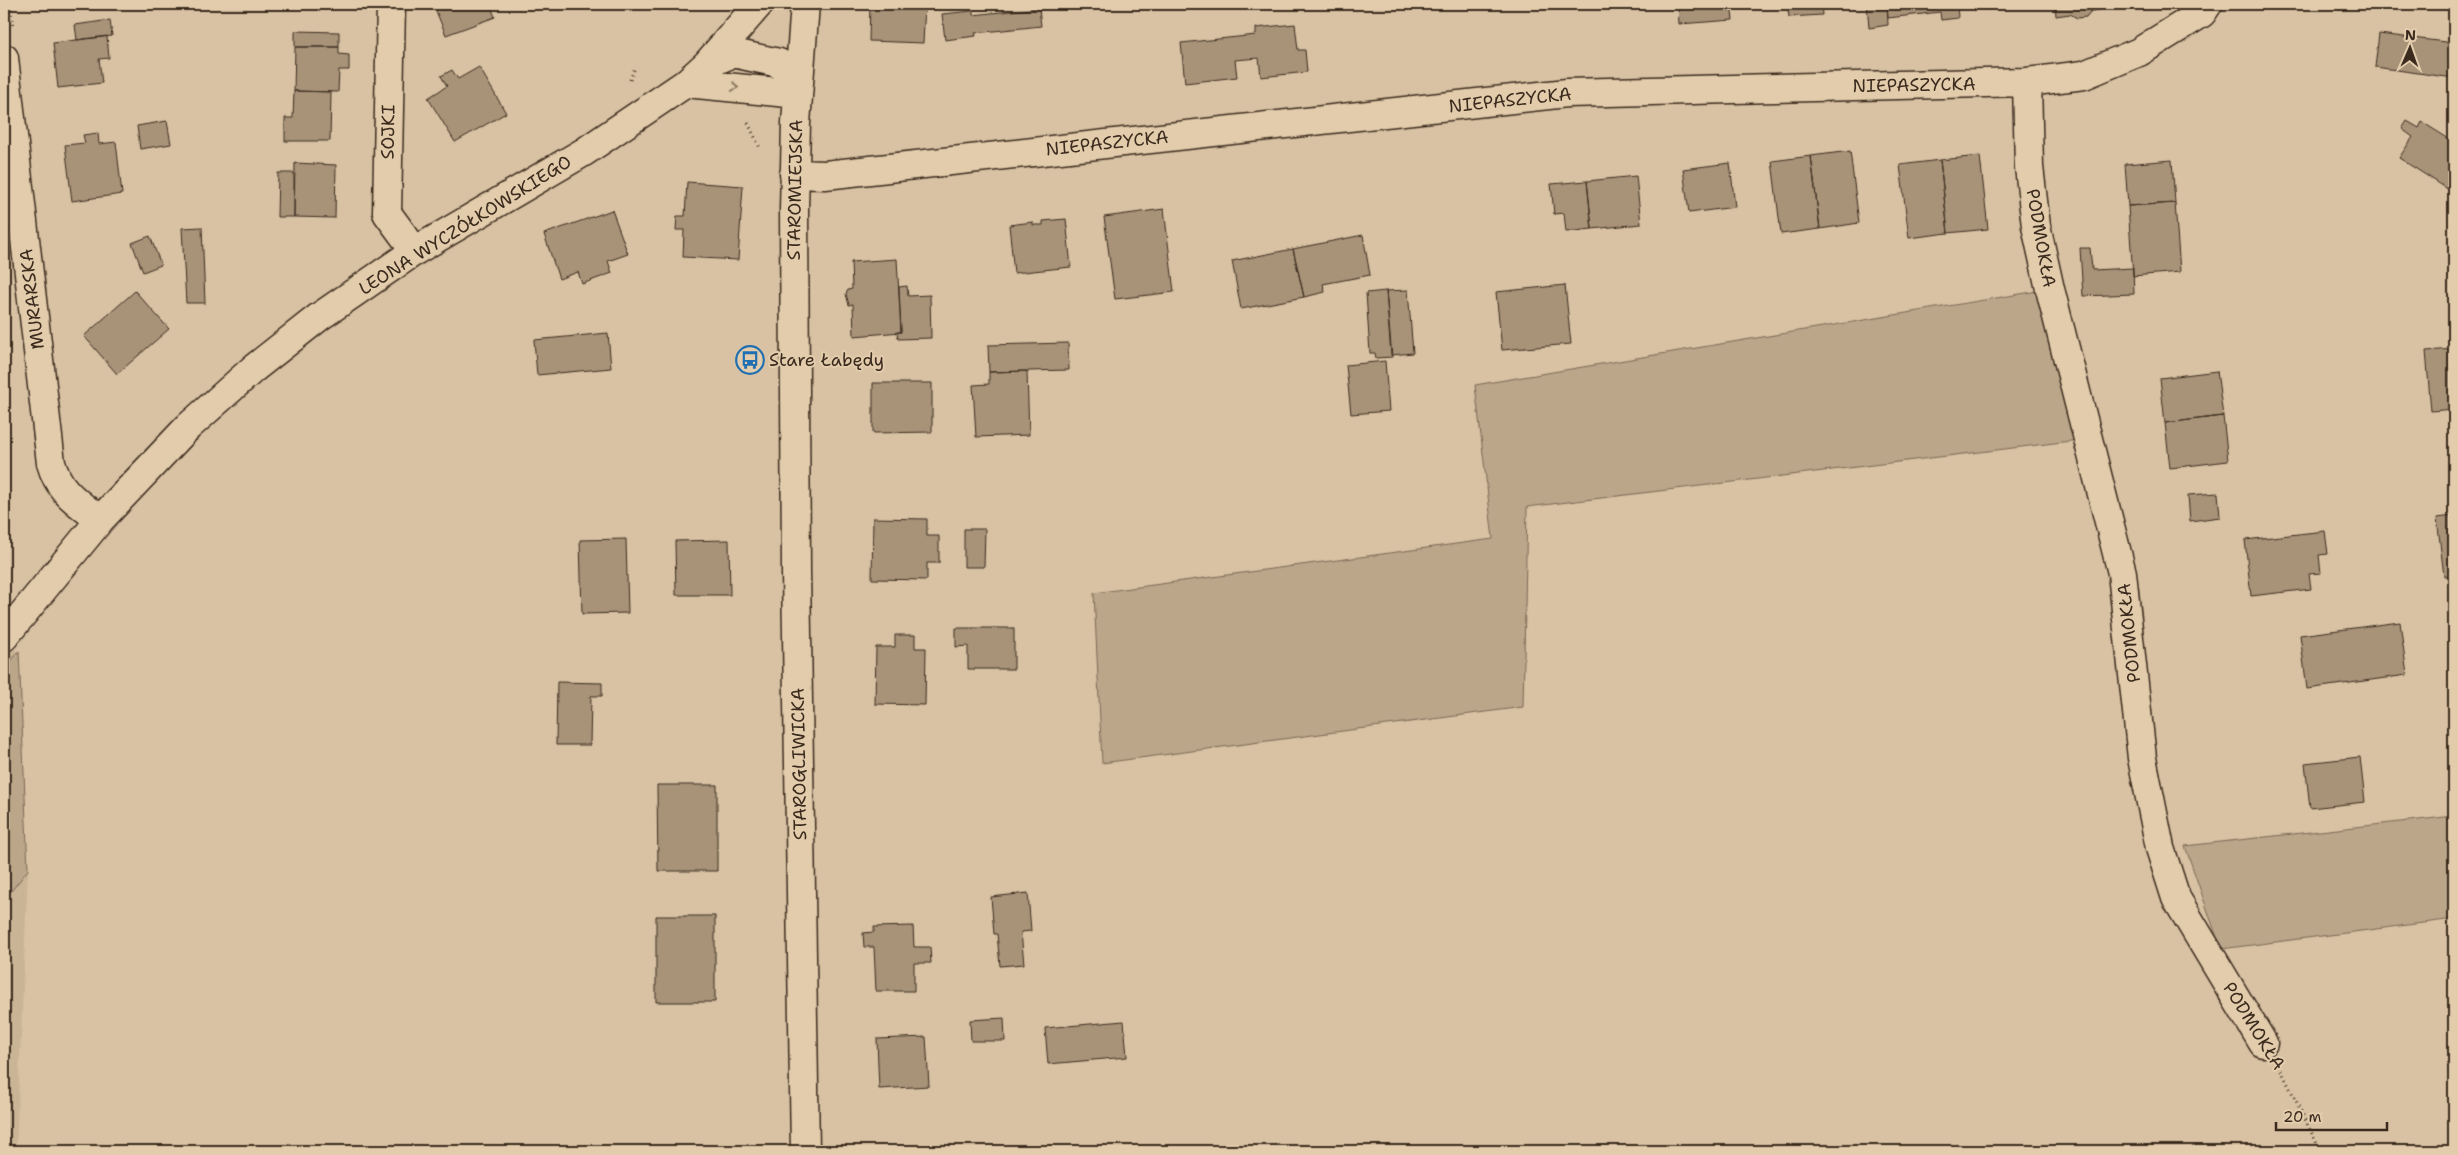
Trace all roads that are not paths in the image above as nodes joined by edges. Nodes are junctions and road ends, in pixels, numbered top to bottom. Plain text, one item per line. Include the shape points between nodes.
1 (390, 4) edge
2 (759, 4) edge
3 (805, 4) edge
4 (2208, 4) edge
5 (4, 58) edge
6 (707, 64) junction
7 (2027, 82) junction
8 (686, 83) junction
9 (799, 89) junction
10 (794, 174) junction
11 (415, 251) junction
12 (794, 377) joint
13 (100, 520) junction
14 (4, 637) edge
15 (2263, 1043) road end
16 (805, 1151) edge

1 - 11 street, SOJKI via 387,213
2 - 6 street, LEONA WYCZÓŁKOWSKIEGO
3 - 9 street, STAROMIEJSKA
4 - 7 street, NIEPASZYCKA via 2202,13 2139,52 2084,75
5 - 13 street, MURARSKA via 51,463 61,487
6 - 8 street, LEONA WYCZÓŁKOWSKIEGO
6 - 9 street via 734,53 779,63
7 - 10 street, NIEPASZYCKA via 1567,93 825,175
7 - 15 street, PODMOKŁA via 2029,167 2036,226 2122,573 2142,758 2160,848 2176,898
8 -> 9 street
8 - 11 street, LEONA WYCZÓŁKOWSKIEGO via 584,152
9 - 10 street, STAROMIEJSKA
10 - 12 street, STAROMIEJSKA
11 - 13 street, LEONA WYCZÓŁKOWSKIEGO via 319,317 253,369 188,427
12 - 16 street, STAROGLIWICKA
13 - 14 street, LEONA WYCZÓŁKOWSKIEGO

